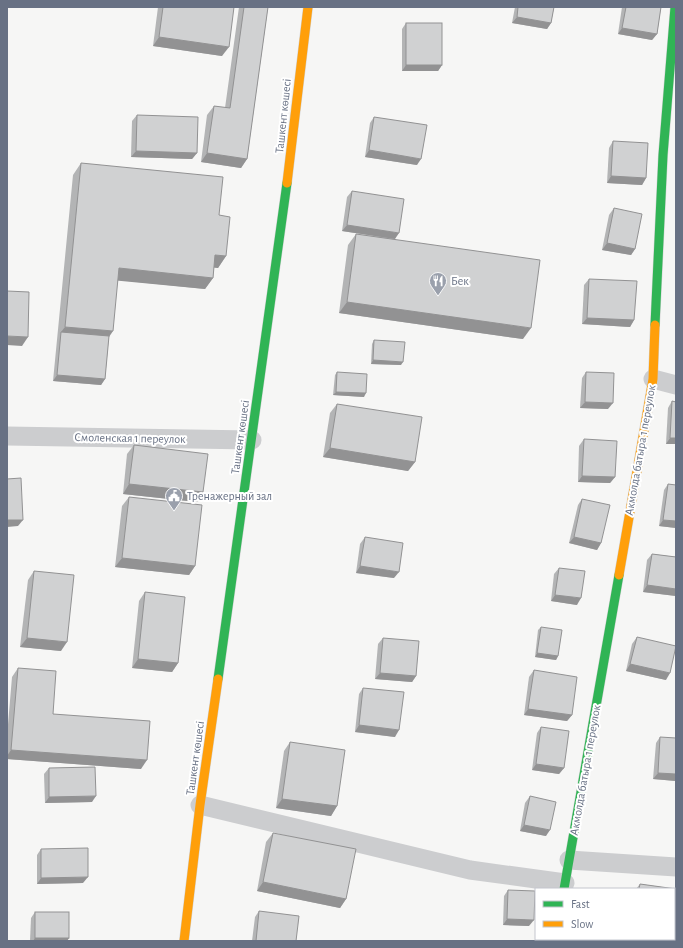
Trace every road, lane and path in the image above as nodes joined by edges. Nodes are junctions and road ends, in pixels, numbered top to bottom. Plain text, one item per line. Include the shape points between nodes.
1 (308, 7) edge
2 (675, 7) edge
3 (653, 379) junction
4 (676, 385) edge
5 (7, 436) edge
6 (252, 440) junction
7 (200, 805) junction
8 (569, 860) junction
9 (676, 867) edge
10 (564, 886) edge
11 (184, 941) edge

1 - 6 main road, Ташкент көшесі via 289,170
2 - 3 main road, Акмолда батыра 1 переулок via 663,155
3 - 4 street
3 - 8 main road, Акмолда батыра 1 переулок
5 - 6 street, Смоленская 1 переулок
6 - 7 main road, Ташкент көшесі
7 - 10 street via 470,870
7 - 11 main road, Ташкент көшесі
8 - 9 street
8 - 10 main road, Акмолда батыра 1 переулок

